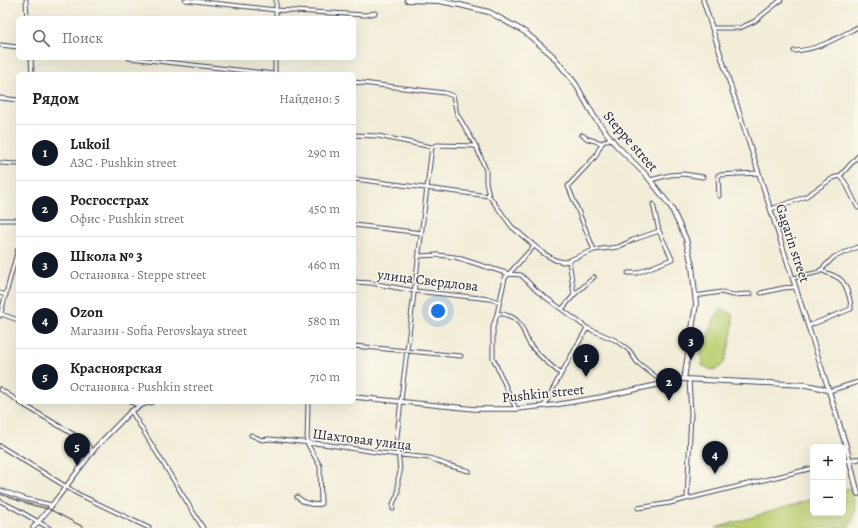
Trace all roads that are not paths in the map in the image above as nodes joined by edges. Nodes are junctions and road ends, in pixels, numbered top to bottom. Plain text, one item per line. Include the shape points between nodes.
1 (26, 0) edge
2 (185, 0) edge
3 (276, 0) edge
4 (407, 0) edge
5 (703, 0) edge
6 (781, 0) edge
7 (276, 10) junction
8 (375, 13) dead end
9 (26, 16) edge
10 (276, 16) edge
11 (858, 27) edge
12 (713, 28) junction
13 (0, 45) edge
14 (16, 46) edge
15 (794, 51) dead end
16 (31, 60) edge
17 (147, 60) edge
18 (275, 60) edge
19 (32, 72) edge
20 (257, 72) edge
21 (275, 72) edge
22 (356, 82) edge
23 (0, 98) edge
24 (16, 100) edge
25 (356, 135) edge
26 (582, 135) dead end
27 (611, 138) junction
28 (602, 144) junction
29 (476, 146) junction
30 (432, 147) junction
31 (858, 156) edge
32 (0, 163) edge
33 (16, 164) edge
34 (759, 173) junction
35 (840, 176) junction
36 (703, 177) dead end
37 (356, 179) edge
38 (650, 180) junction
39 (427, 189) junction
40 (489, 196) junction
41 (719, 196) dead end
42 (653, 204) dead end
43 (858, 208) edge
44 (771, 209) junction
45 (0, 220) edge
46 (16, 220) edge
47 (356, 225) edge
48 (660, 231) junction
49 (422, 233) junction
50 (534, 246) junction
51 (858, 247) edge
52 (594, 250) junction
53 (419, 256) junction
54 (16, 257) edge
55 (571, 260) junction
56 (13, 269) junction
57 (16, 270) edge
58 (820, 270) junction
59 (628, 273) dead end
60 (509, 274) junction
61 (594, 277) dead end
62 (793, 278) junction
63 (356, 282) edge
64 (796, 287) junction
65 (415, 291) junction
66 (761, 292) dead end
67 (0, 293) edge
68 (751, 294) dead end
69 (6, 295) junction
70 (574, 295) junction
71 (695, 296) junction
72 (499, 302) junction
73 (562, 309) junction
74 (497, 314) junction
75 (0, 315) edge
76 (16, 319) edge
77 (808, 326) junction
78 (587, 328) junction
79 (356, 346) edge
80 (407, 351) junction
81 (461, 356) dead end
82 (561, 374) junction
83 (684, 379) junction
84 (689, 380) junction
85 (858, 382) edge
86 (665, 384) junction
87 (0, 389) edge
88 (829, 391) junction
89 (356, 397) edge
90 (16, 400) edge
91 (402, 402) junction
92 (22, 404) edge
93 (308, 404) edge
94 (137, 405) edge
95 (544, 406) junction
96 (516, 409) junction
97 (131, 411) junction
98 (251, 435) dead end
99 (307, 442) junction
100 (0, 446) edge
101 (92, 452) junction
102 (398, 455) junction
103 (858, 459) edge
104 (850, 460) junction
105 (846, 461) edge
106 (810, 469) edge
107 (469, 470) dead end
108 (66, 486) junction
109 (0, 490) edge
110 (858, 494) edge
111 (297, 497) dead end
112 (687, 499) junction
113 (0, 501) edge
114 (52, 505) junction
115 (638, 508) dead end
116 (393, 509) dead end
117 (38, 522) junction
118 (33, 528) edge
119 (49, 528) edge
120 (149, 528) edge
121 (203, 528) edge

1 - 9 street
2 - 7 street
3 - 7 street
4 - 27 main road, Steppe street via 460,5 489,12 525,32 552,55 570,77 595,118
5 - 12 street, Gagarin street
6 - 12 street via 740,28
7 - 8 street via 366,15
7 - 10 street
11 - 15 street via 830,42 808,50
12 - 34 street, Gagarin street
13 - 14 street
16 - 19 street
17 - 20 street
18 - 21 street
22 - 29 street via 453,96 457,114
23 - 24 street
25 - 30 street via 378,136
26 - 28 street
27 - 28 street
27 - 38 main road, Steppe street
28 - 52 street via 595,157 568,186
29 - 30 street
29 - 40 street via 486,170
30 - 39 street
31 - 35 street
32 - 33 street
34 - 41 street via 718,175
34 - 44 street, Gagarin street
35 - 43 street
35 - 44 street via 805,197
36 - 38 street via 670,174
37 - 39 street
38 - 71 main road, Steppe street via 671,207 686,239
39 - 40 street
39 - 49 street
40 - 50 street via 512,227
42 - 48 street
44 - 62 street, Gagarin street
45 - 46 street
47 - 49 street
48 - 52 street via 618,247
48 - 59 street via 672,259 637,274
49 - 53 street
50 - 55 street via 555,260
50 - 60 street
51 - 58 street via 834,257
52 - 55 street
53 - 60 street via 455,257
53 - 65 street
54 - 56 street
55 - 70 street
56 - 57 street
56 - 69 street
58 - 62 street
58 - 77 street via 840,278 845,283 851,309
60 - 72 street via 505,278
60 - 73 street via 521,275 537,291
61 - 70 street
62 - 64 street, Gagarin street
63 - 65 street, улица Свердлова
64 - 66 street
64 - 77 street, Gagarin street
65 - 72 street, улица Свердлова
65 - 80 street
67 - 69 street
68 - 71 street via 721,292
69 - 75 street
70 - 73 street
71 - 83 main road, Steppe street via 694,322
72 - 74 street
73 - 78 street
74 - 82 street via 515,318 530,343
74 - 96 street via 493,328 493,358
75 - 76 street
77 - 88 street, Gagarin street
78 - 82 street
78 - 86 street via 615,340 629,350 636,362
79 - 80 street
80 - 81 street
80 - 91 street
82 - 95 street
83 - 84 main road, Pushkin street
83 - 86 street, Pushkin street
84 - 88 main road, Pushkin street via 806,385
84 - 112 street via 691,413
85 - 88 street
86 - 95 street, Pushkin street
87 - 90 street
88 - 104 main road, Gagarin street
89 - 91 street, Pushkin street
91 - 96 street, Pushkin street via 475,409
91 - 102 street via 396,446
92 - 101 street via 86,442
93 - 99 street
94 - 97 street
95 - 96 street, Pushkin street
97 - 101 street
97 - 121 street
98 - 99 street, Шахтовая улица via 262,440
99 - 102 street, Шахтовая улица
99 - 111 street via 320,466 321,504 303,503
100 - 108 street via 57,483
101 - 108 street
102 - 107 street, Шахтовая улица via 430,458
102 - 116 street via 400,473 398,494
103 - 104 main road
104 - 105 street
104 - 110 main road, Gagarin street
106 - 112 street
108 - 114 street
108 - 120 street
109 - 114 street
112 - 115 street
113 - 117 street
114 - 117 street
117 - 118 street
117 - 119 street

